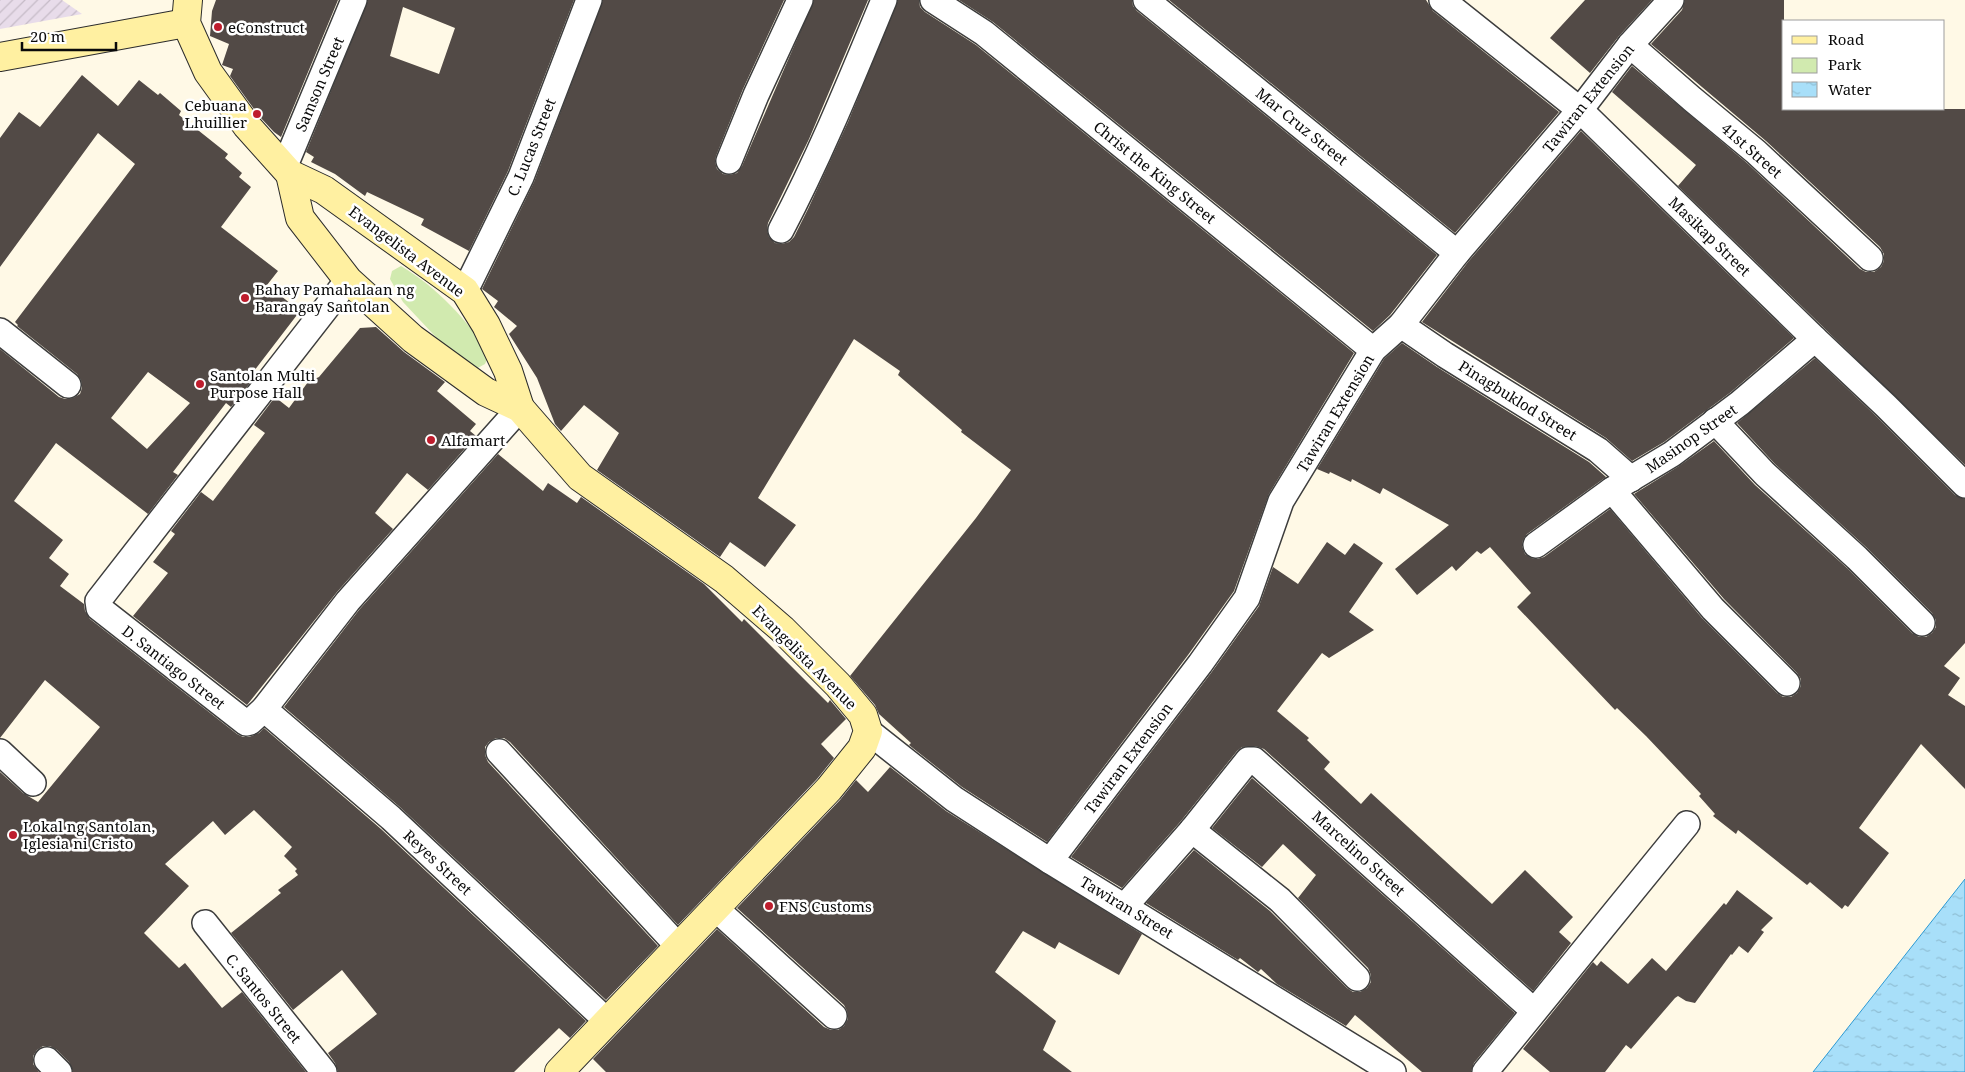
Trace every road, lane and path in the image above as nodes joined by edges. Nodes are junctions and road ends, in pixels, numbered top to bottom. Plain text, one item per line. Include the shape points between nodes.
1 (354, 0) edge
2 (589, 0) edge
3 (800, 0) edge
4 (884, 0) edge
5 (933, 0) edge
6 (1146, 0) edge
7 (1442, 0) edge
8 (1671, 0) edge
9 (187, 12) edge
10 (1630, 45) junction
11 (0, 57) edge
12 (1580, 110) junction
13 (729, 161) dead end
14 (287, 171) junction
15 (324, 190) junction
16 (300, 218) junction
17 (781, 230) dead end
18 (1457, 253) junction
19 (1870, 258) dead end
20 (348, 280) junction
21 (465, 291) junction
22 (1401, 325) junction
23 (0, 331) edge
24 (1815, 339) junction
25 (1373, 350) junction
26 (68, 385) dead end
27 (520, 408) junction
28 (1715, 421) junction
29 (1622, 484) junction
30 (1965, 486) edge
31 (1536, 545) dead end
32 (1922, 623) dead end
33 (1787, 683) dead end
34 (264, 709) junction
35 (868, 731) junction
36 (0, 752) edge
37 (499, 752) dead end
38 (33, 783) dead end
39 (1687, 824) dead end
40 (1192, 830) junction
41 (1050, 861) junction
42 (1125, 906) junction
43 (715, 908) junction
44 (205, 923) dead end
45 (678, 946) junction
46 (1357, 978) dead end
47 (1534, 1011) junction
48 (834, 1016) dead end
49 (607, 1022) junction
50 (324, 1072) edge
51 (559, 1072) edge
52 (1393, 1072) edge
53 (1485, 1072) edge

1 - 14 street, Samson Street
2 - 21 street, C. Lucas Street via 521,177
3 - 13 street
4 - 17 street via 853,76
5 - 25 street, Christ the King Street via 984,33
6 - 18 street, Mar Cruz Street
7 - 12 street, Masikap Street
8 - 10 street, Tawiran Extension
9 - 11 street
9 - 14 street, Evangelista Avenue via 208,72 247,126
10 - 12 street, Tawiran Extension
10 - 19 street, 41st Street via 1756,152
12 - 18 street, Tawiran Extension
12 - 24 street, Masikap Street
14 - 15 street, Evangelista Avenue
14 - 16 street, Evangelista Avenue
15 - 16 street
15 - 21 street, Evangelista Avenue
16 - 20 street, Evangelista Avenue
18 - 22 street, Tawiran Extension
20 - 27 street, Evangelista Avenue via 413,339 486,392
20 - 34 street, D. Santiago Street via 98,601 99,608 246,723
21 - 27 street, Evangelista Avenue via 508,371
22 - 25 street, Tawiran Extension
22 - 29 street, Pinagbuklod Street via 1598,450
23 - 26 street
24 - 28 street, Masinop Street
24 - 30 street, Masikap Street
25 - 41 street, Tawiran Extension via 1281,501 1246,598 1200,664
27 - 34 street, D. Santiago Street via 348,601
27 - 35 street, Evangelista Avenue via 580,477 724,578 776,623 838,685 863,715
28 - 29 street, Masinop Street via 1672,454
28 - 32 street via 1765,474
29 - 31 street, Masinop Street
29 - 33 street, Pinagbuklod Street via 1713,609
34 - 49 street, Reyes Street via 391,818
35 - 41 street, Tawiran Street via 954,800
35 - 43 street via 862,748 830,789
36 - 38 street
37 - 45 street
39 - 47 street
40 - 42 street, Marcelino Street
40 - 46 street via 1280,900
40 - 47 street, Marcelino Street via 1248,760 1254,760
41 - 42 street, Tawiran Street
42 - 52 street, Tawiran Street
43 - 45 street
43 - 48 street
44 - 50 street, C. Santos Street
45 - 49 street
47 - 53 street
49 - 51 street

